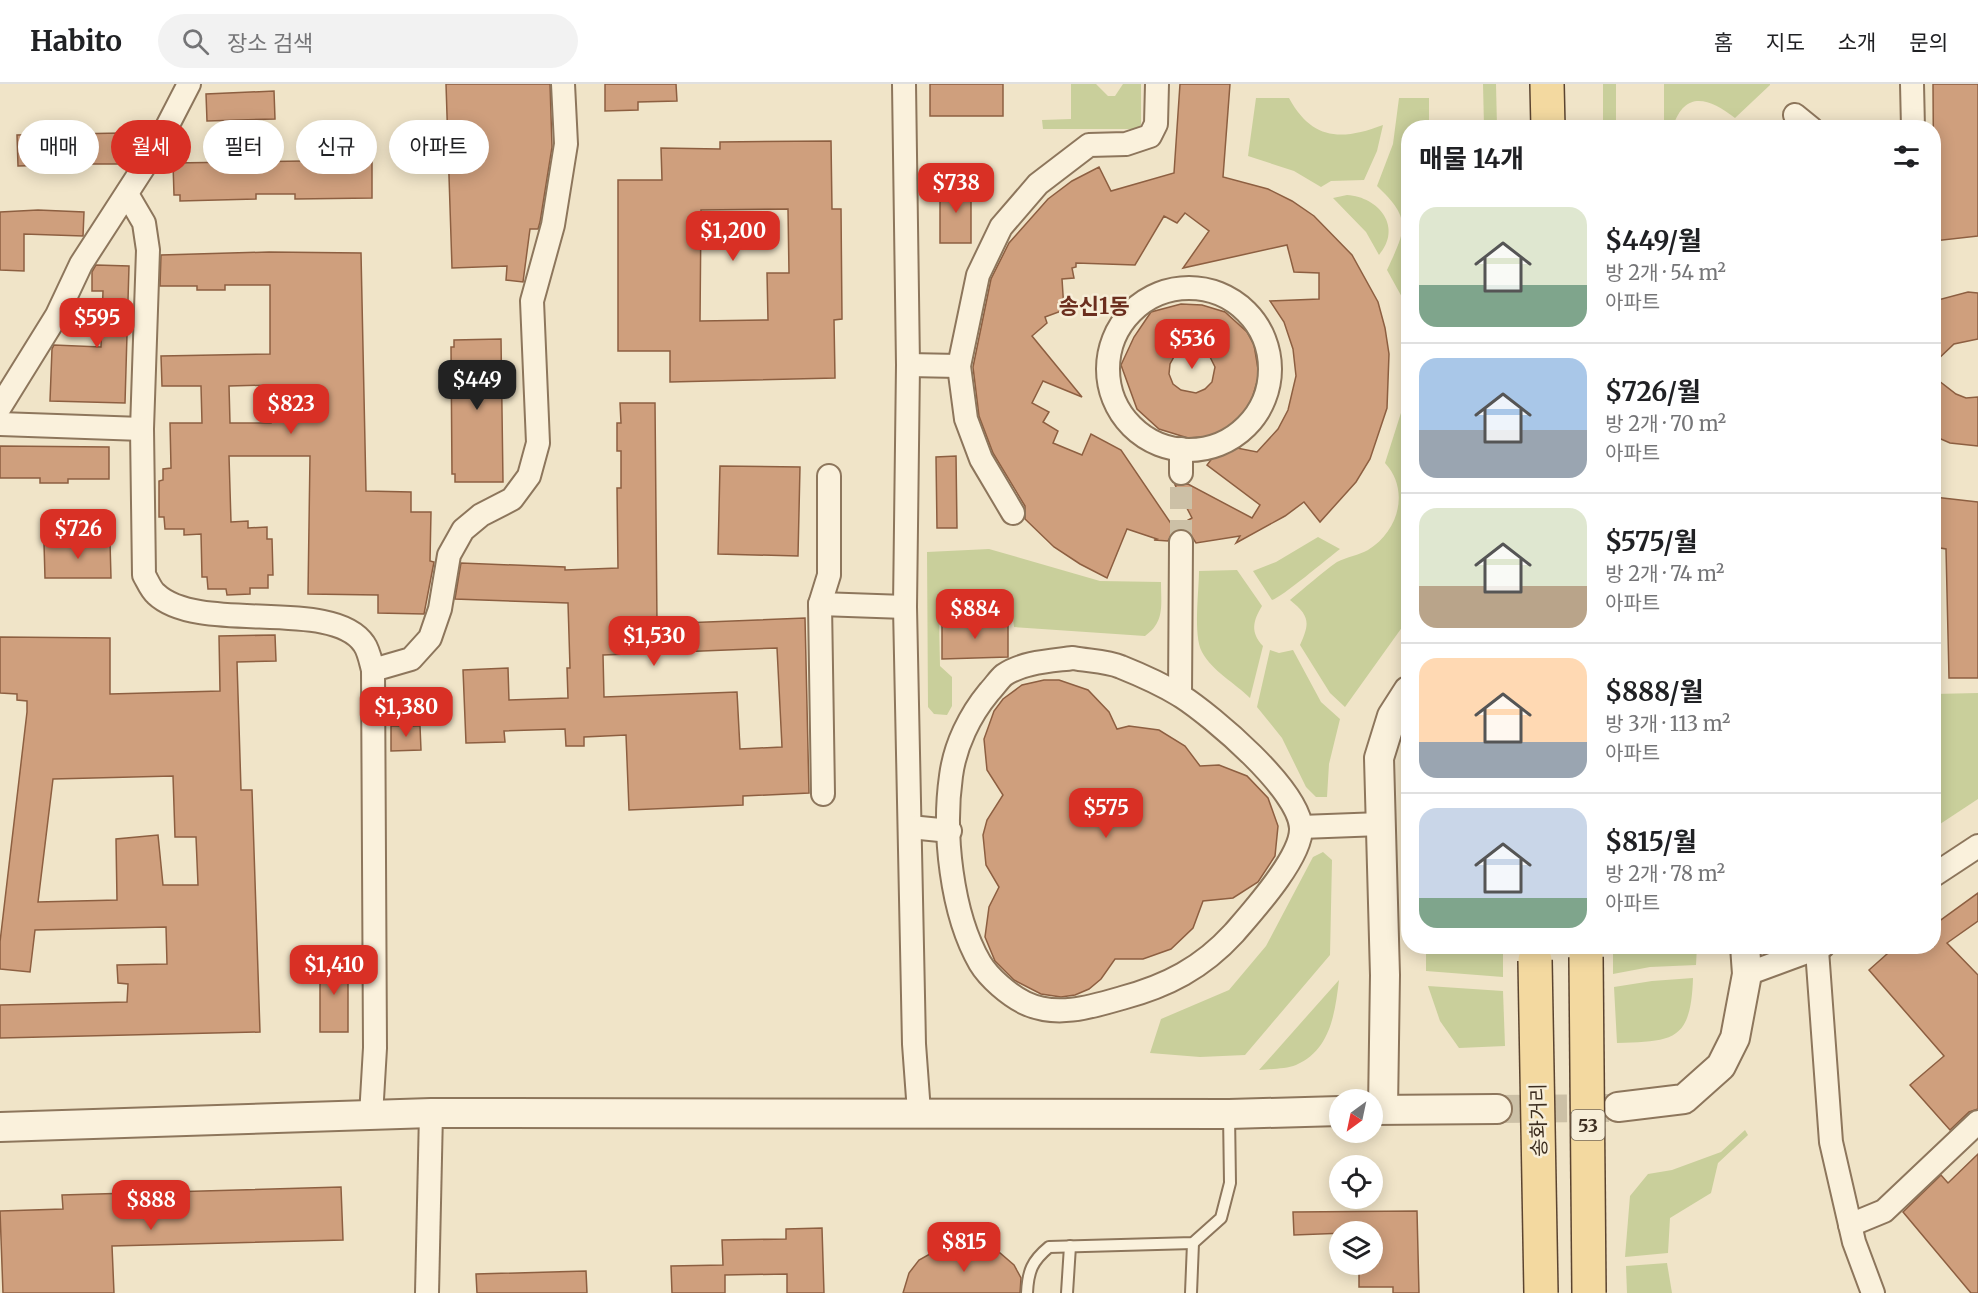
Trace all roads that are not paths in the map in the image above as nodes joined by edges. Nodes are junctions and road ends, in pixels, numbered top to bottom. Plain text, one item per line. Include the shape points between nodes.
1 (189, 84) edge
2 (563, 84) edge
3 (904, 84) edge
4 (1157, 84) edge
5 (1547, 84) edge
6 (1912, 84) edge
7 (1548, 120) edge
8 (1913, 120) edge
9 (127, 194) junction
10 (908, 365) junction
11 (959, 366) junction
12 (0, 407) edge
13 (0, 424) edge
14 (142, 429) junction
15 (1181, 449) junction
16 (1181, 473) tunnel mouth
17 (829, 476) dead end
18 (1013, 513) dead end
19 (1180, 542) tunnel mouth
20 (820, 604) junction
21 (905, 607) junction
22 (374, 670) junction
23 (1180, 695) junction
24 (1401, 702) edge
25 (1401, 729) edge
26 (1379, 758) junction
27 (823, 794) dead end
28 (1381, 824) junction
29 (910, 827) junction
30 (1301, 827) junction
31 (950, 831) junction
32 (1978, 846) edge
33 (1941, 870) edge
34 (1535, 954) edge
35 (1585, 954) edge
36 (1746, 954) edge
37 (1803, 954) edge
38 (1820, 954) edge
39 (1747, 974) junction
40 (1379, 1089) edge
41 (1618, 1107) tunnel mouth
42 (1383, 1109) edge
43 (1497, 1109) tunnel mouth
44 (1329, 1111) edge
45 (919, 1112) junction
46 (431, 1113) junction
47 (1228, 1114) junction
48 (371, 1116) junction
49 (1978, 1122) edge
50 (0, 1127) edge
51 (1850, 1225) junction
52 (1193, 1243) junction
53 (1070, 1246) junction
54 (427, 1293) edge
55 (1027, 1293) edge
56 (1067, 1293) edge
57 (1191, 1293) edge
58 (1541, 1293) edge
59 (1589, 1293) edge
60 (1873, 1293) edge

1 - 9 street
2 - 22 street via 566,144 553,225 532,301 538,443 530,476 512,499 481,515 463,530 449,555 440,609 430,638 411,658
3 - 10 street
4 - 11 street via 1156,124 1150,136 1126,144 1089,145 1038,184 1001,227 978,274
5 - 7 main road
6 - 8 street
9 - 12 street via 81,264 57,315
9 - 14 street via 144,223 148,250
10 - 11 street
10 - 21 street
11 - 18 street via 966,419 981,459
13 - 14 street
14 - 22 street via 144,575 156,594 187,610 318,622 346,629 364,644
15 - 15 street via 1215,446 1244,429 1264,402 1270,377 1269,352 1255,321 1230,299 1198,288 1164,292 1135,309 1115,336 1108,369 1116,402 1135,429 1149,439
15 - 16 street
17 - 20 street via 830,575
19 - 23 street
20 - 21 street
20 - 27 street
21 - 29 street
22 - 48 street via 375,1048
23 - 30 street via 1244,745 1287,795
23 - 31 street via 1119,666 1073,658 1035,663 1004,676 981,702 961,736 951,775
24 - 26 street via 1392,716
25 - 26 street
26 - 28 street
28 - 30 street
28 - 40 street via 1385,975
29 - 31 street
29 - 45 street
30 - 31 street via 1296,848 1283,872 1224,944 1176,980 1088,1008 1058,1011 1026,1004 982,966 966,936 954,890
32 - 33 street
34 - 58 main road, 송화거리, bridge
35 - 59 main road, 53, bridge
36 - 39 street
37 - 39 street
38 - 51 street via 1831,1142
39 - 41 street via 1736,1038 1721,1066 1684,1099
42 - 43 street
44 - 47 street
45 - 46 street
45 - 47 street
46 - 48 street
46 - 54 street
47 - 52 lane via 1230,1183 1221,1218
48 - 50 street
49 - 51 street via 1884,1211
51 - 60 street
52 - 53 lane
52 - 57 lane
53 - 55 lane via 1049,1246 1036,1257 1028,1272
53 - 56 lane

